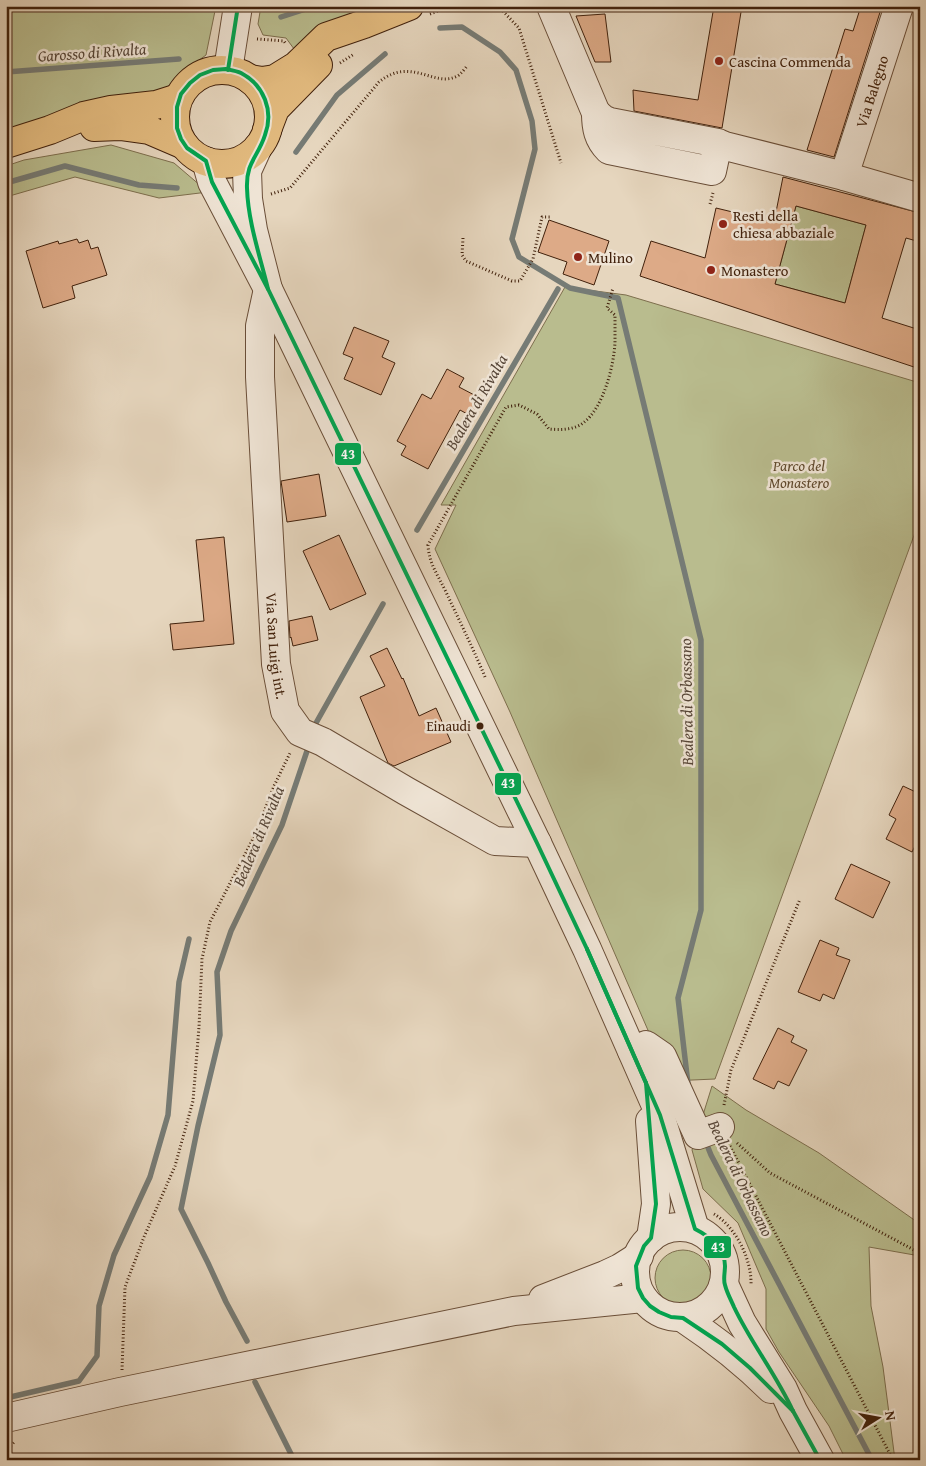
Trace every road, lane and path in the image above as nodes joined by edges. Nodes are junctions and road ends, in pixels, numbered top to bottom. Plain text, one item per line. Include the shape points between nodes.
1 (238, 6) edge
2 (409, 6) edge
3 (498, 6) edge
4 (551, 6) edge
5 (899, 6) edge
6 (364, 24) junction
7 (467, 66) dead end
8 (239, 74) junction
9 (178, 98) junction
10 (50, 130) junction
11 (262, 140) junction
12 (6, 144) edge
13 (184, 144) junction
14 (206, 161) junction
15 (561, 163) dead end
16 (844, 176) junction
17 (920, 198) edge
18 (249, 202) junction
19 (550, 217) dead end
20 (463, 238) dead end
21 (613, 288) dead end
22 (268, 290) junction
23 (438, 527) dead end
24 (300, 732) junction
25 (537, 843) junction
26 (800, 899) dead end
27 (632, 1051) junction
28 (646, 1082) junction
29 (710, 1130) junction
30 (695, 1229) junction
31 (645, 1247) junction
32 (920, 1250) edge
33 (724, 1284) junction
34 (643, 1298) junction
35 (514, 1311) junction
36 (683, 1318) junction
37 (120, 1392) junction
38 (793, 1411) junction
39 (6, 1418) edge
40 (892, 1458) dead end
41 (820, 1460) edge

1 - 8 street
2 - 6 main road
3 - 15 path via 519,28
4 - 16 street via 596,113 603,119 718,143
5 - 16 street, Via Balegno
6 - 8 main road via 326,37 296,66 275,79 262,81
6 - 11 main road via 275,109
7 - 18 path via 458,75 445,79 410,71 384,78 290,188
8 - 9 main road via 213,70 199,75
8 - 11 main road via 261,90 267,104 269,118
9 - 10 main road via 84,116
9 - 13 main road via 177,130
10 - 12 main road
10 - 13 main road via 120,126 149,130
11 - 14 main road via 247,156 234,162
11 - 18 street via 247,171
13 - 14 main road
14 - 22 street via 212,182
16 - 17 street
18 - 22 street
19 - 20 path via 542,217 533,258 520,281 512,282 466,260 462,255
21 - 23 path via 607,308 615,315 615,344 607,385 594,412 582,424 563,430 549,429 537,414 519,405 506,407
22 - 24 street, Via San Luigi int. via 260,326 260,377 276,664 285,711
22 - 25 street
24 - 25 street via 495,841
24 - 37 path via 256,833 210,922 202,959 193,1101 175,1166 125,1287
25 - 27 street
26 - 29 path
27 - 28 street
27 - 29 street via 646,1045 662,1056
28 - 30 street via 660,1115
28 - 31 street via 656,1204
29 - 32 path via 770,1173 914,1250
29 - 40 path
30 - 31 street via 668,1229
30 - 33 street via 713,1241 720,1251 725,1263
31 - 34 street via 636,1266 638,1288
31 - 35 street via 620,1268
33 - 36 street via 718,1298 707,1309
33 - 38 street via 742,1323
34 - 35 street
34 - 36 street via 659,1312
35 - 37 street
36 - 38 street via 722,1344
37 - 39 street
38 - 41 street

